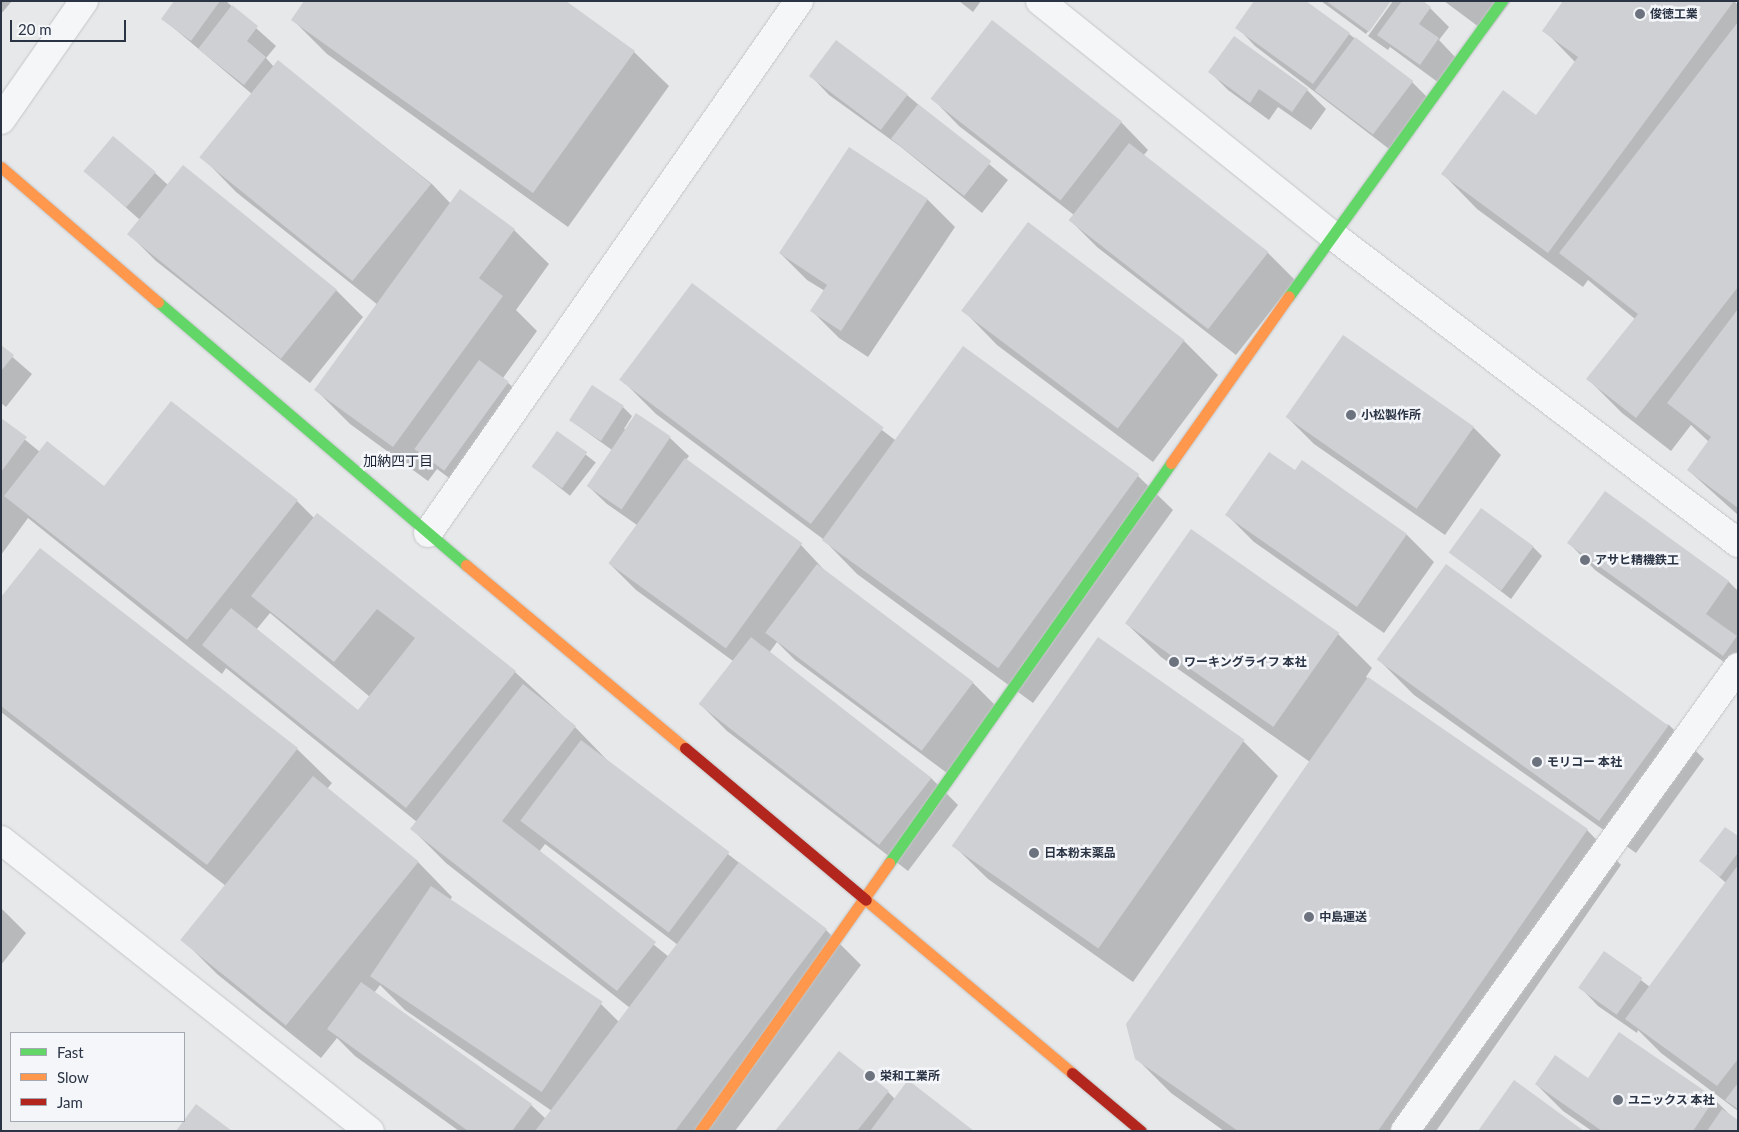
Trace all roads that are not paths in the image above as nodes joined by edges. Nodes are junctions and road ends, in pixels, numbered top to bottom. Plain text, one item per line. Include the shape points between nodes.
1 (84, 1) edge
2 (799, 1) edge
3 (1040, 1) edge
4 (1502, 1) edge
5 (1, 120) edge
6 (1, 167) edge
7 (1332, 235) junction
8 (428, 533) junction
9 (1738, 542) edge
10 (1738, 667) edge
11 (1, 840) edge
12 (866, 899) junction
13 (370, 1131) edge
14 (700, 1131) edge
15 (1141, 1131) edge
16 (1405, 1131) edge

1 - 5 street
2 - 8 street
3 - 7 street
4 - 7 street
6 - 8 street
7 - 9 street
7 - 12 street
8 - 12 street
10 - 16 street
11 - 13 street
12 - 14 street
12 - 15 street

